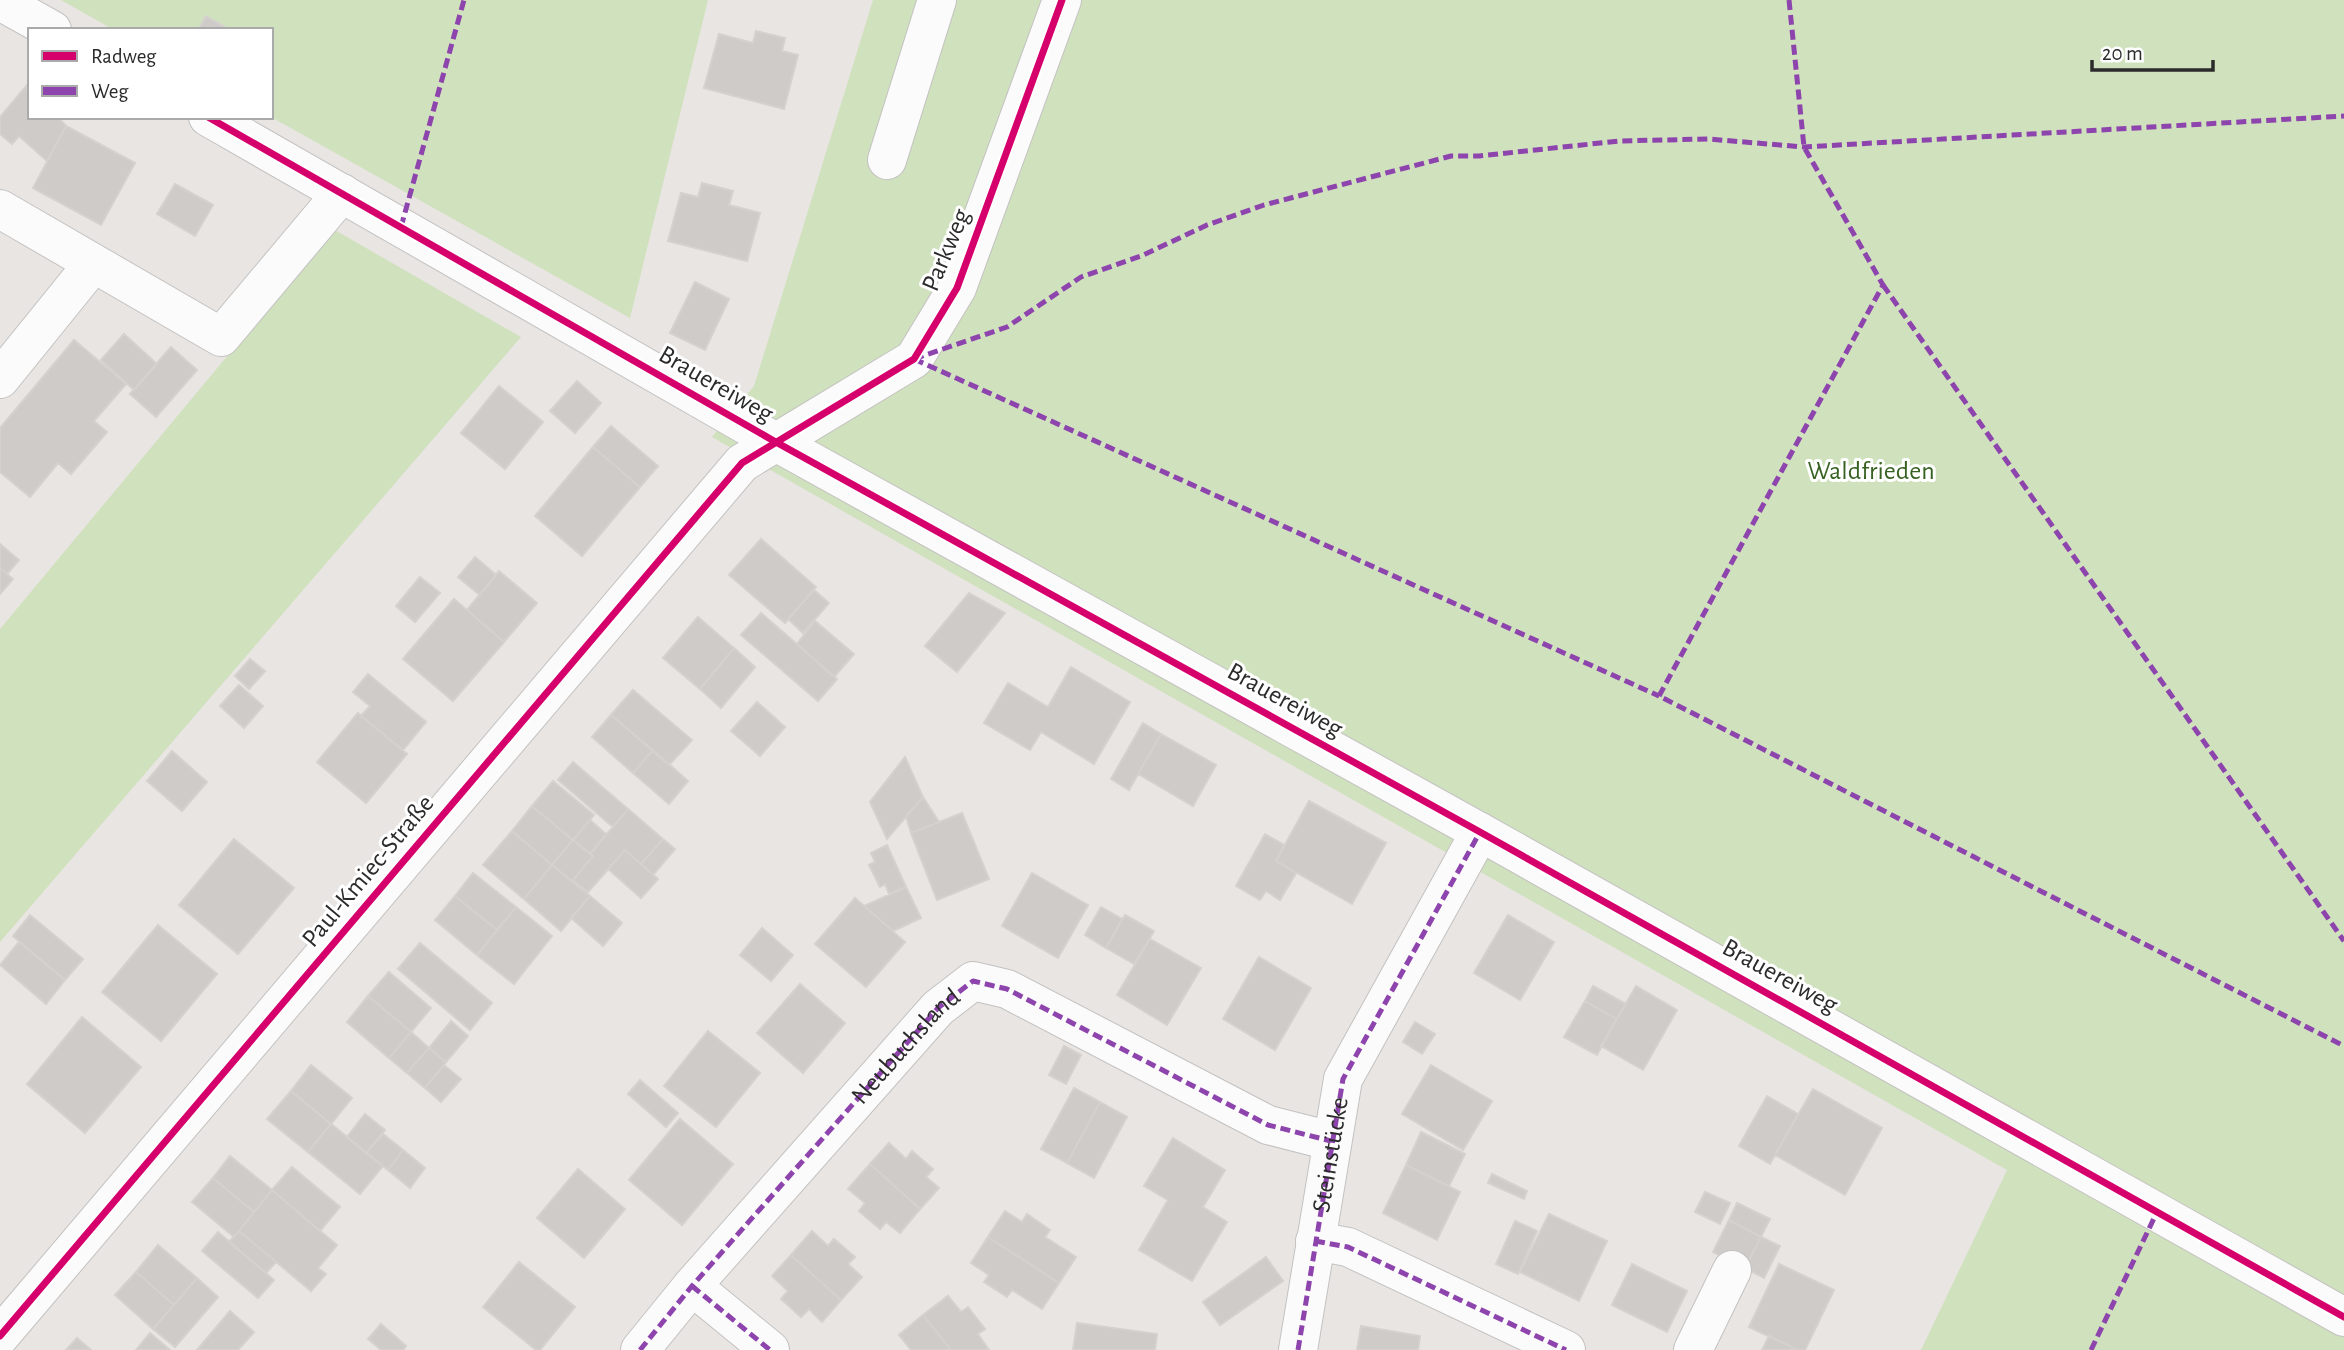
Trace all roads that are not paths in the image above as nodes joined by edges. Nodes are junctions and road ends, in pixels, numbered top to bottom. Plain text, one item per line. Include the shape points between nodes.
1 (937, 0) edge
2 (1062, 0) edge
3 (0, 1) edge
4 (48, 28) edge
5 (212, 119) edge
6 (887, 160) dead end
7 (342, 193) junction
8 (0, 209) edge
9 (93, 264) junction
10 (0, 379) edge
11 (774, 441) junction
12 (1480, 832) junction
13 (1331, 1141) junction
14 (1315, 1241) junction
15 (1732, 1270) dead end
16 (692, 1286) junction
17 (2344, 1317) edge
18 (0, 1336) edge
19 (640, 1350) edge
20 (770, 1350) edge
21 (1298, 1350) edge
22 (1566, 1350) edge
23 (1693, 1350) edge

1 - 6 street
2 - 11 street, Parkweg via 957,288 914,359
3 - 4 street
5 - 7 street, Brauereiweg
7 - 9 street via 222,337
7 - 11 street, Brauereiweg
8 - 9 street
9 - 10 street
11 - 12 street, Brauereiweg
11 - 18 street, Paul-Kmiec-Straße via 742,463
12 - 13 street, Steinstücke via 1343,1079
12 - 17 street, Brauereiweg
13 - 14 street, Steinstücke
13 - 16 street, Neubuchsland via 1268,1125 1007,989 972,981 938,1008
14 - 21 street
14 - 22 street, Steinstücke via 1348,1247
15 - 23 street
16 - 19 street, Neubuchsland
16 - 20 street

